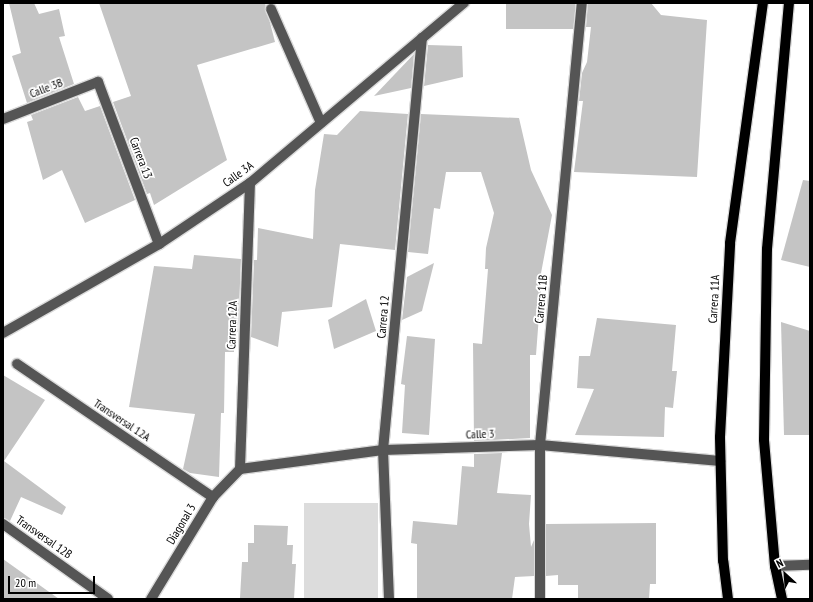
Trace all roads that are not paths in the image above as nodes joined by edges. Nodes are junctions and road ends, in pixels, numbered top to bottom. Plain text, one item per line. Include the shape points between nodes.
1 (464, 3) edge
2 (582, 3) edge
3 (762, 3) edge
4 (789, 3) edge
5 (271, 9) dead end
6 (422, 38) junction
7 (98, 82) joint
8 (3, 119) edge
9 (321, 123) junction
10 (250, 183) junction
11 (159, 244) junction
12 (3, 333) edge
13 (17, 364) dead end
14 (540, 445) junction
15 (384, 450) junction
16 (720, 462) junction
17 (240, 468) junction
18 (213, 498) junction
19 (3, 524) edge
20 (810, 565) edge
21 (775, 566) junction
22 (108, 599) edge
23 (151, 599) edge
24 (389, 599) edge
25 (540, 599) edge
26 (728, 599) edge
27 (782, 599) edge

1 - 6 street, Calle 3A
2 - 14 street, Carrera 11B
3 - 16 main road, Carrera 11A via 730,243
4 - 21 main road via 767,257 764,439
5 - 9 street
6 - 9 street, Calle 3A
6 - 15 street, Carrera 12
7 - 8 street, Calle 3B
7 - 11 street, Carrera 13
9 - 10 street, Calle 3A
10 - 11 street, Calle 3A
10 - 17 street, Carrera 12A
11 - 12 street, Calle 3A
13 - 18 street, Transversal 12A
14 - 15 street, Calle 3
14 - 16 street, Calle 3
14 - 25 street, Carrera 11B
15 - 17 street, Calle 3
15 - 24 street, Carrera 12
16 - 26 main road, Carrera 11A via 723,561
17 - 18 street, Diagonal 3
18 - 23 street, Diagonal 3
19 - 22 street, Transversal 12B
20 - 21 street
21 - 27 main road

